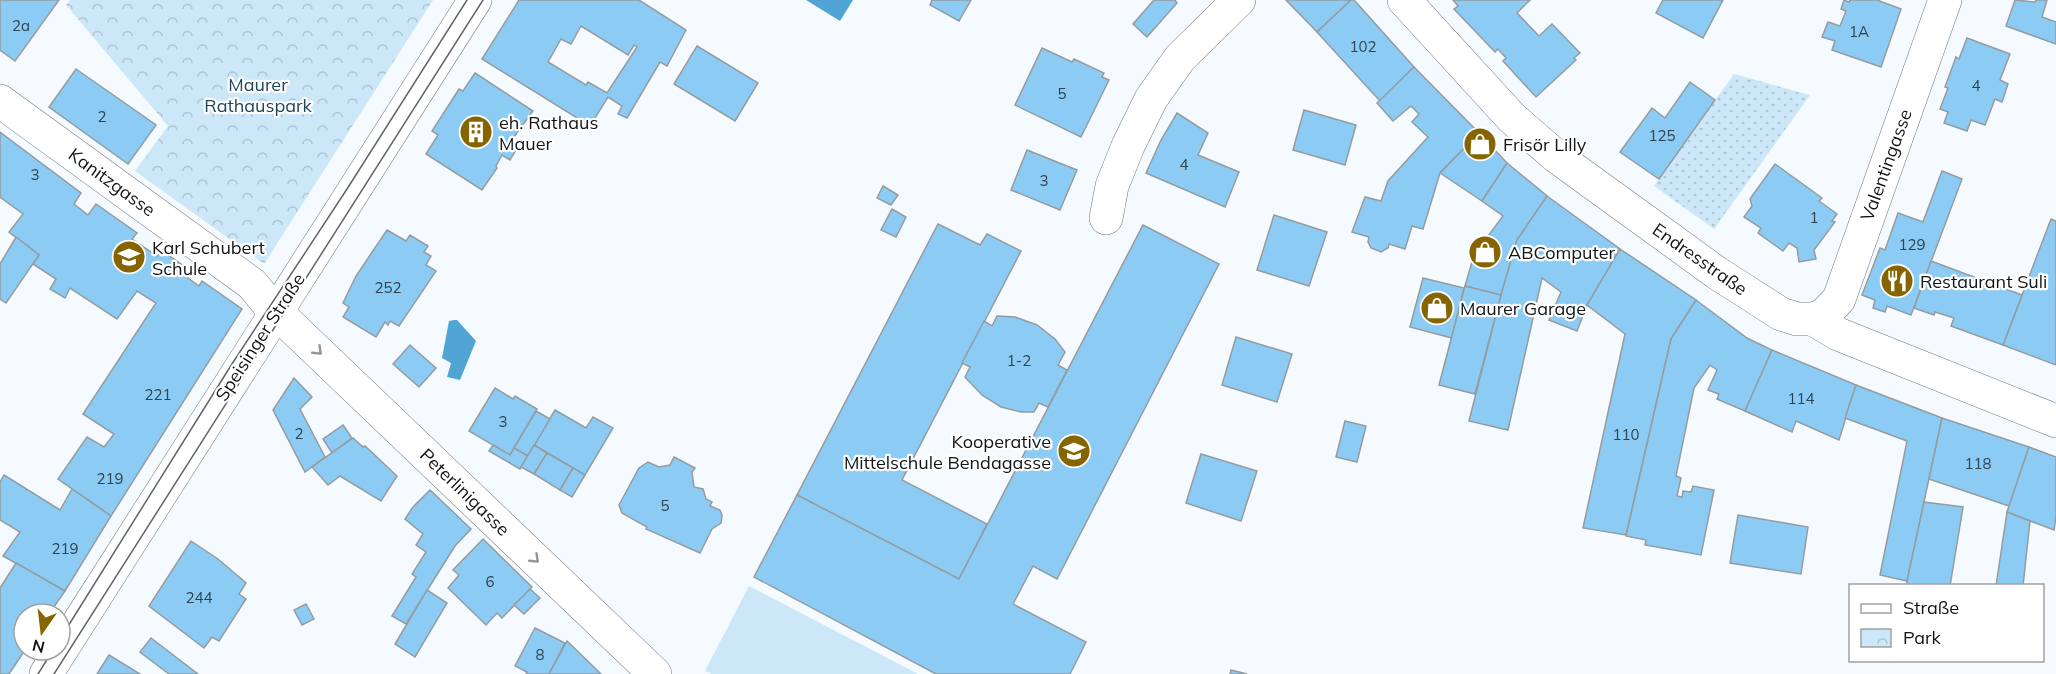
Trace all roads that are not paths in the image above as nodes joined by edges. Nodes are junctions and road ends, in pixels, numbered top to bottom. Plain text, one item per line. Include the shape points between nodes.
1 (475, 0) edge
2 (1239, 0) edge
3 (1404, 0) edge
4 (1945, 0) edge
5 (0, 101) edge
6 (1106, 218) dead end
7 (276, 311) junction
8 (1813, 319) junction
9 (2056, 422) edge
10 (46, 674) edge
11 (655, 674) edge

1 - 7 main road, Speisinger Straße
2 - 6 main road via 1180,58 1151,99 1112,186
3 - 8 main road, Endresstraße via 1512,118 1557,156 1780,314
4 - 8 main road, Valentingasse via 1839,299 1829,311
5 - 7 main road, Kanitzgasse via 252,284
7 - 10 main road, Speisinger Straße
7 -> 11 main road, Peterlinigasse
8 - 9 main road, Endresstraße via 1838,334

